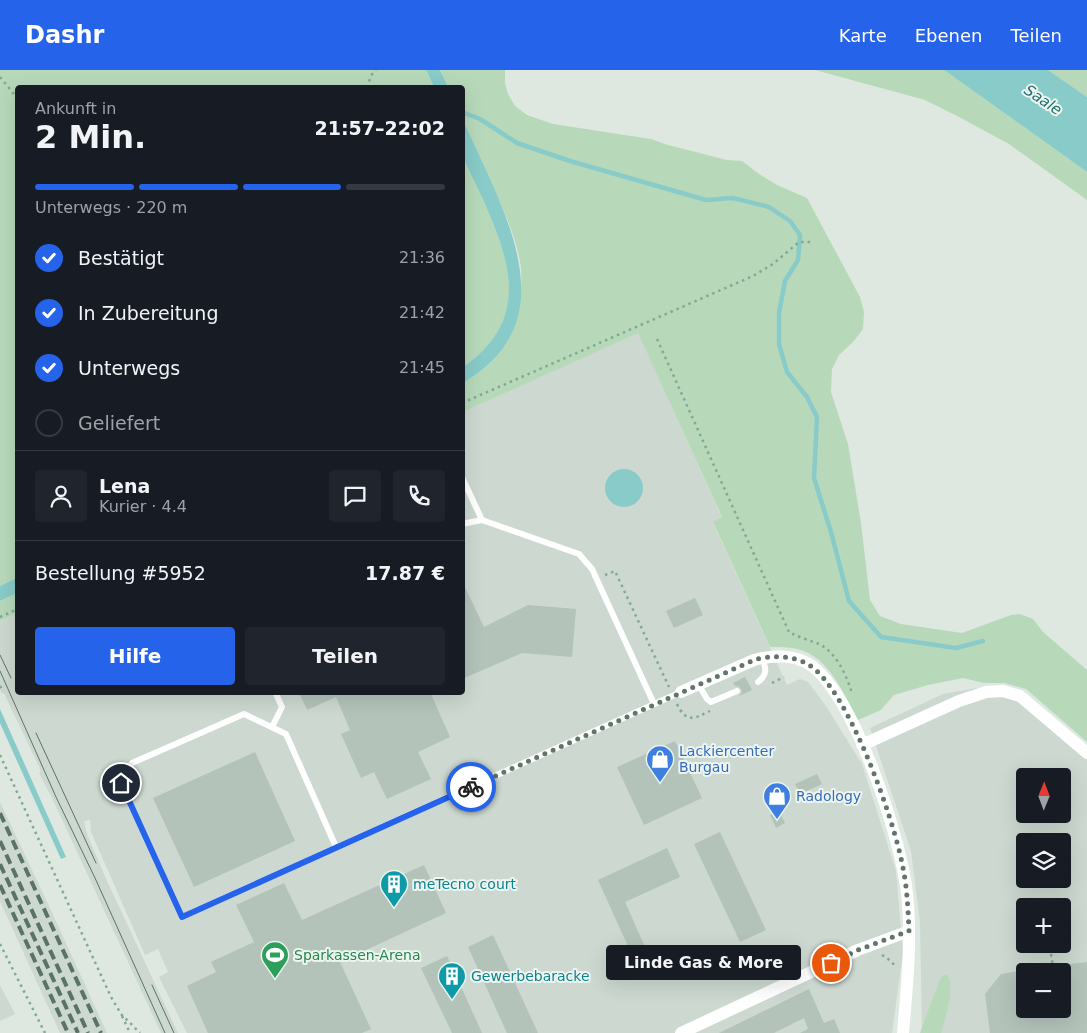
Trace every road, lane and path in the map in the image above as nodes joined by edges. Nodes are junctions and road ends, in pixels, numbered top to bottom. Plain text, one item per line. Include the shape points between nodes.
1 (376, 70) edge
2 (0, 77) edge
3 (368, 85) edge
4 (15, 95) edge
5 (812, 242) dead end
6 (657, 339) dead end
7 (465, 402) edge
8 (465, 483) edge
9 (482, 520) junction
10 (465, 523) edge
11 (597, 579) junction
12 (15, 610) edge
13 (0, 618) edge
14 (762, 658) junction
15 (784, 677) dead end
16 (758, 682) dead end
17 (698, 684) junction
18 (767, 685) dead end
19 (0, 686) edge
20 (2, 690) dead end
21 (737, 691) dead end
22 (677, 694) junction
23 (276, 695) edge
24 (853, 697) dead end
25 (654, 704) junction
26 (713, 710) dead end
27 (272, 727) junction
28 (862, 745) junction
29 (1087, 753) edge
30 (0, 755) edge
31 (336, 847) junction
32 (909, 931) junction
33 (0, 944) edge
34 (867, 947) junction
35 (1051, 954) dead end
36 (1052, 963) edge
37 (897, 970) dead end
38 (121, 1014) junction
39 (45, 1033) edge
40 (130, 1033) edge
41 (140, 1033) edge
42 (681, 1033) edge
43 (903, 1033) edge

1 - 3 path via 372,72
2 - 4 path
5 - 7 path via 800,242 754,276
6 - 24 path via 789,632 819,644 833,655 848,680
8 - 9 lane
9 - 10 lane
9 - 11 lane via 579,554
11 - 22 path via 615,571
11 - 25 lane
12 - 13 path
14 - 16 lane via 766,673
14 - 17 street
14 - 28 street via 792,658 815,669 836,695
15 - 18 path
17 - 21 lane via 711,702
17 - 22 street
19 - 20 path
22 - 25 lane
22 - 26 path via 681,712 689,718
23 - 27 lane via 282,707
25 - 31 lane
27 - 31 lane via 286,734
27 - 31 lane via 244,714 132,763 121,783 182,917
28 - 29 street via 959,700 1003,691 1020,696
28 - 32 street via 884,799 898,847 905,879
30 - 38 path
32 - 34 street
32 - 43 street
33 - 39 path
34 - 37 path via 888,958
34 - 42 street
35 - 36 path
38 - 40 path
38 - 41 path

